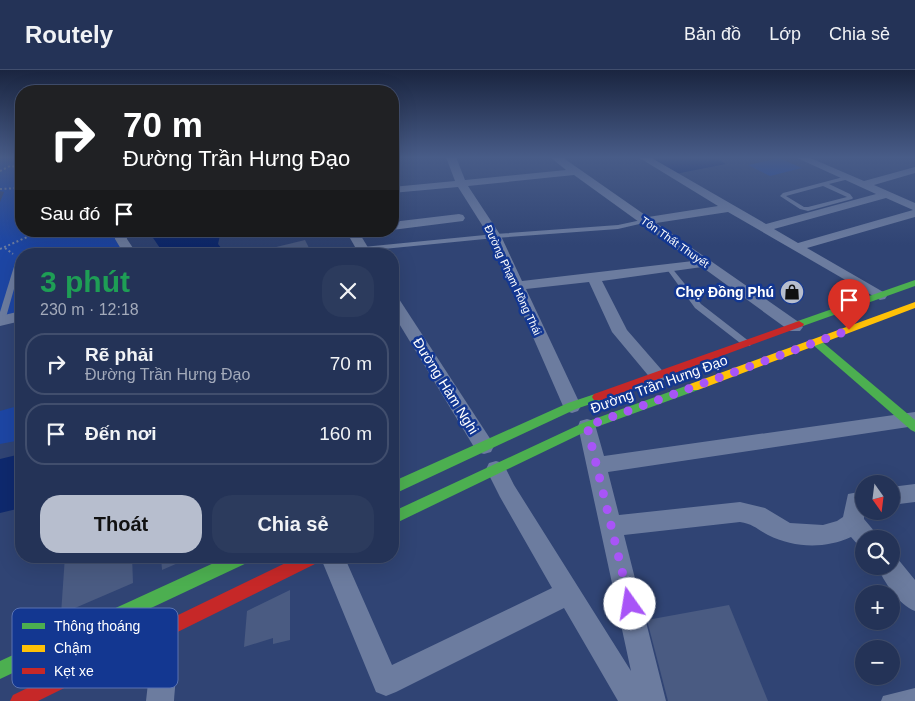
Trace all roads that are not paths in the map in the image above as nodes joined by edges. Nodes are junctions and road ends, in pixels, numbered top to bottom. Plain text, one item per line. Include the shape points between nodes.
1 (427, 186) edge
2 (463, 186) edge
3 (597, 186) edge
4 (692, 186) edge
5 (814, 186) edge
6 (829, 186) edge
7 (865, 186) edge
8 (399, 189) edge
9 (885, 195) junction
10 (915, 207) edge
11 (728, 208) junction
12 (915, 213) edge
13 (460, 218) dead end
14 (646, 221) junction
15 (399, 225) edge
16 (764, 228) junction
17 (495, 236) junction
18 (121, 237) edge
19 (356, 237) edge
20 (797, 247) junction
21 (127, 248) edge
22 (362, 248) edge
23 (390, 248) edge
24 (705, 263) junction
25 (669, 268) junction
26 (15, 273) edge
27 (594, 278) junction
28 (915, 283) edge
29 (517, 286) junction
30 (880, 296) junction
31 (915, 305) edge
32 (399, 310) edge
33 (15, 317) edge
34 (0, 321) edge
35 (795, 327) junction
36 (816, 342) junction
37 (747, 344) junction
38 (658, 376) junction
39 (572, 406) junction
40 (912, 422) edge
41 (587, 426) junction
42 (490, 458) junction
43 (597, 464) junction
44 (399, 487) edge
45 (915, 493) edge
46 (900, 495) edge
47 (399, 515) edge
48 (612, 526) junction
49 (855, 530) edge
50 (231, 563) edge
51 (302, 563) edge
52 (335, 563) edge
53 (896, 575) edge
54 (569, 593) junction
55 (915, 599) edge
56 (134, 608) edge
57 (178, 624) edge
58 (12, 664) edge
59 (0, 670) edge
60 (46, 688) edge
61 (161, 688) edge
62 (915, 695) edge
63 (19, 701) edge
64 (160, 701) edge
65 (634, 701) edge
66 (652, 701) edge
67 (888, 701) edge

1 - 8 street
2 - 17 street, Đường Phạm Hồng Thái
3 - 14 street, Tôn Thất Thuyết
4 - 11 street
5 - 6 lane via 783,196 808,209 850,198
7 - 9 street
9 - 10 street
9 - 16 street
11 - 14 street
11 - 16 street
12 - 20 street
13 - 15 street
14 - 17 lane via 618,227
14 - 24 street, Tôn Thất Thuyết
16 - 20 street
17 - 23 lane
17 - 29 street, Đường Phạm Hồng Thái
18 - 21 street
19 - 22 street
20 - 30 street
24 - 25 street
24 - 35 street, Tôn Thất Thuyết
25 - 27 street
25 - 37 lane via 698,306
26 - 34 lane
27 - 29 street
27 - 38 street via 620,332
28 - 30 main road, Đường Trần Hưng Đạo
29 - 39 street, Đường Phạm Hồng Thái
30 - 35 main road, Đường Trần Hưng Đạo
31 - 36 main road, Đường Trần Hưng Đạo
32 - 42 street, Đường Hàm Nghi
33 - 34 street
35 - 36 main road
35 - 37 main road, Đường Trần Hưng Đạo
36 - 40 main road
36 - 41 main road, Đường Trần Hưng Đạo
37 - 38 main road, Đường Trần Hưng Đạo
38 - 39 main road, Đường Trần Hưng Đạo
39 - 42 main road, Đường Trần Hưng Đạo
40 - 43 street
41 - 42 main road, Đường Trần Hưng Đạo
41 - 43 street
42 - 44 main road, Đường Trần Hưng Đạo
42 - 47 main road, Đường Trần Hưng Đạo
42 - 54 street, Đường Hàm Nghi
43 - 48 street
45 - 46 street
48 - 49 street via 740,512 757,515 790,533 823,535
48 - 66 street
50 - 56 main road
51 - 57 main road
52 - 54 street via 386,682
53 - 55 street
54 - 65 street, Đường Hàm Nghi
58 - 59 main road
60 - 63 main road
61 - 64 street
62 - 67 lane

